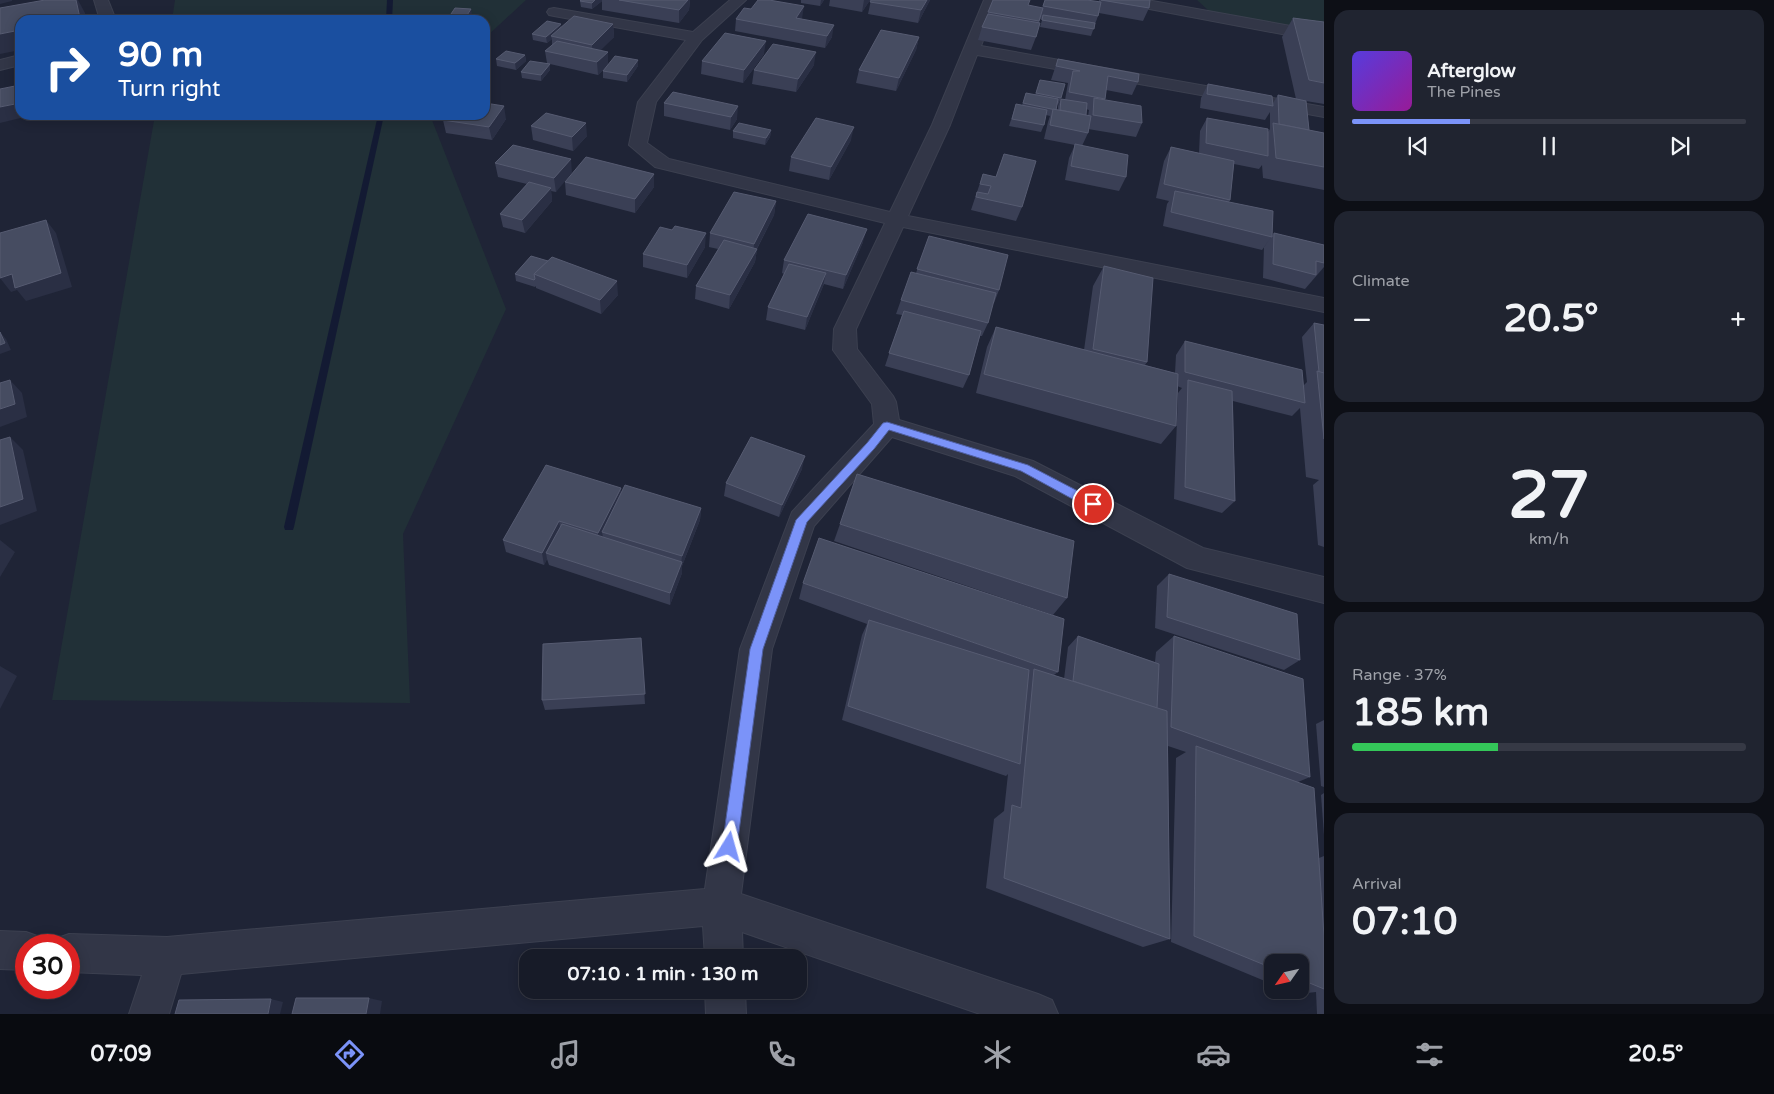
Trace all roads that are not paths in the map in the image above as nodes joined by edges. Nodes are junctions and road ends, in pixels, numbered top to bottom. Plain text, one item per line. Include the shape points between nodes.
1 (101, 0) edge
2 (739, 0) edge
3 (992, 0) edge
4 (1123, 0) edge
5 (554, 12) dead end
6 (106, 15) edge
7 (696, 37) junction
8 (1324, 37) edge
9 (971, 50) junction
10 (15, 61) edge
11 (0, 65) edge
12 (1324, 112) edge
13 (897, 220) junction
14 (1324, 305) edge
15 (887, 426) junction
16 (1324, 590) edge
17 (722, 906) junction
18 (724, 949) edge
19 (0, 950) edge
20 (15, 951) edge
21 (80, 953) edge
22 (167, 956) junction
23 (725, 999) edge
24 (149, 1014) edge
25 (726, 1014) edge
26 (1038, 1014) edge

1 - 6 street
2 - 7 street
3 - 9 street
4 - 8 street
5 - 7 street
7 - 13 street via 648,102 638,145 662,163
9 - 12 street
9 - 13 street
10 - 11 street
13 - 14 street
13 - 15 street via 845,329 845,350 884,402
15 - 16 street via 1024,468 1197,559
15 - 17 street via 802,520 756,649
17 - 18 street
17 - 22 street
17 - 26 street
19 - 20 street
21 - 22 street
22 - 24 street
23 - 25 street

